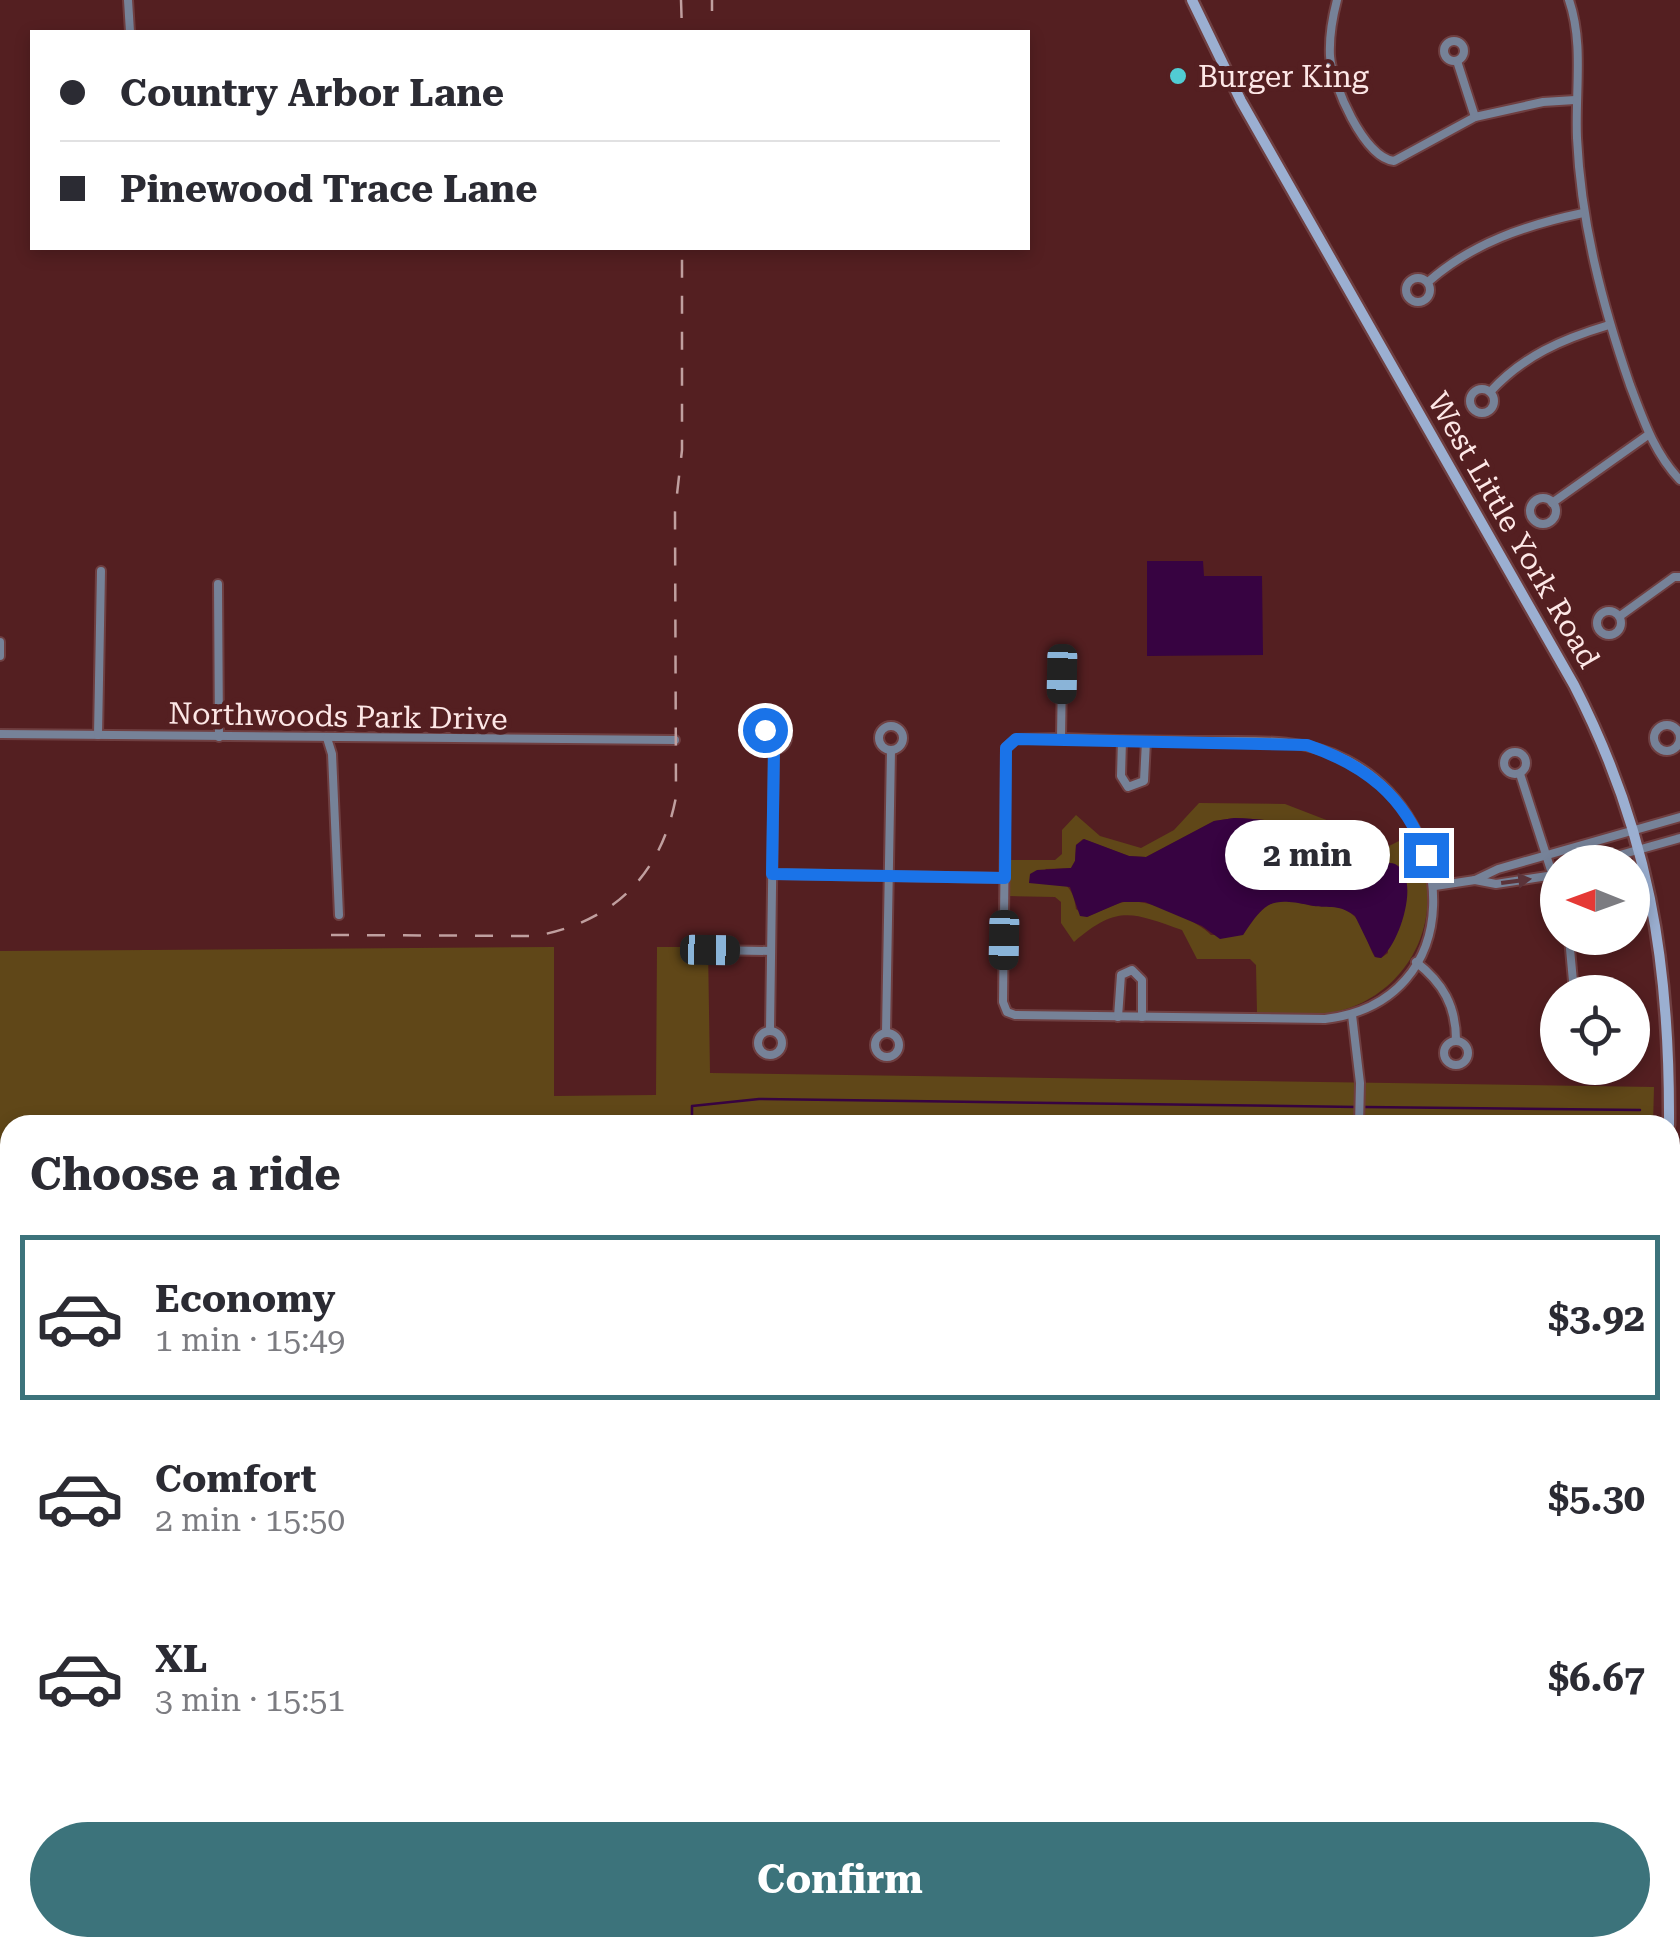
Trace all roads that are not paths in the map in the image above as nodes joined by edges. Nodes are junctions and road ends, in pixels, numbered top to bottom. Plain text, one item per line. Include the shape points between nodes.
1 (128, 0) edge
2 (1192, 0) edge
3 (1337, 0) edge
4 (1569, 0) edge
5 (130, 30) edge
6 (1457, 61) dead end
7 (1576, 100) junction
8 (1474, 117) junction
9 (1583, 213) junction
10 (1428, 282) dead end
11 (1609, 325) junction
12 (1490, 392) dead end
13 (1648, 435) junction
14 (1680, 480) edge
15 (1552, 503) dead end
16 (101, 572) dead end
17 (1680, 577) edge
18 (218, 584) dead end
19 (1620, 616) dead end
20 (0, 642) edge
21 (0, 656) edge
22 (1062, 674) dead end
23 (0, 734) edge
24 (98, 736) junction
25 (219, 737) junction
26 (327, 738) junction
27 (1061, 738) junction
28 (675, 740) dead end
29 (1122, 740) junction
30 (1146, 741) junction
31 (774, 748) dead end
32 (891, 750) dead end
33 (1520, 774) dead end
34 (1680, 816) edge
35 (1634, 832) junction
36 (1680, 838) edge
37 (1544, 845) edge
38 (1589, 845) edge
39 (1639, 845) edge
40 (1650, 846) edge
41 (1540, 859) edge
42 (772, 874) junction
43 (889, 876) junction
44 (1540, 877) edge
45 (1005, 878) junction
46 (1475, 880) junction
47 (1435, 886) junction
48 (1650, 891) edge
49 (338, 914) dead end
50 (710, 950) dead end
51 (772, 951) junction
52 (1416, 962) junction
53 (1352, 1015) junction
54 (1118, 1016) junction
55 (1142, 1017) junction
56 (770, 1030) dead end
57 (886, 1033) dead end
58 (1456, 1040) dead end
59 (1358, 1115) edge
60 (1669, 1115) edge

1 - 5 street
2 - 35 main road, West Little York Road via 1241,101 1574,685
3 - 8 street via 1332,72 1372,151 1394,161
4 - 7 street via 1577,34
6 - 8 street
7 - 8 street
7 - 9 street
9 - 10 street via 1490,242
9 - 11 street
11 - 12 street via 1544,348
11 - 13 street
13 - 14 street
13 - 15 street
16 - 24 street
17 - 19 street
18 - 25 street
20 - 21 street
22 - 27 street
23 - 24 street, Northwoods Park Drive
24 - 25 street, Northwoods Park Drive
25 - 26 street, Northwoods Park Drive
26 - 28 street, Northwoods Park Drive
26 - 49 street
27 - 29 street
27 - 45 street via 1011,742 1006,748
29 - 30 street
29 - 30 street via 1121,776 1128,787 1144,781
30 - 47 street via 1286,742 1349,761 1410,817
31 - 42 street
32 - 43 street
33 - 37 street
34 - 35 street
35 - 38 street
35 - 39 main road, West Little York Road
36 - 40 street
41 - 46 street
42 - 43 street
42 - 51 street
43 - 45 street
43 - 57 street
46 -> 44 street via 1496,884
45 - 54 street via 1007,1012
46 - 47 street
47 - 52 street via 1430,931
48 - 60 main road, West Little York Road via 1662,958
50 - 51 street
51 - 56 street
52 - 53 street via 1390,994
52 - 58 street via 1439,982 1452,1007
53 - 55 street
53 - 59 street
54 - 55 street
54 - 55 street via 1120,975 1132,970 1142,980

